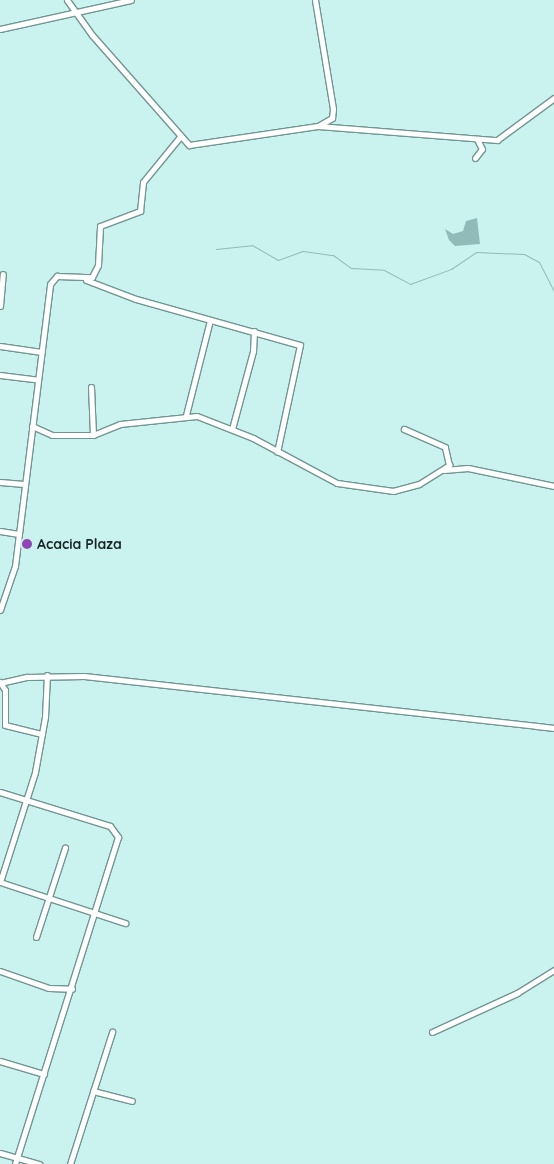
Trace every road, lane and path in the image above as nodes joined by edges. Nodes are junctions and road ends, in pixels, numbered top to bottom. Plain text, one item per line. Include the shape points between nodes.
1 (67, 0) edge
2 (131, 0) edge
3 (315, 0) edge
4 (74, 13) junction
5 (0, 29) edge
6 (554, 98) edge
7 (318, 126) junction
8 (179, 138) junction
9 (477, 139) junction
10 (475, 158) dead end
11 (3, 274) dead end
12 (86, 280) junction
13 (0, 306) edge
14 (210, 320) junction
15 (254, 331) junction
16 (0, 346) edge
17 (42, 352) junction
18 (0, 375) edge
19 (38, 380) junction
20 (91, 387) dead end
21 (186, 416) junction
22 (32, 426) junction
23 (232, 429) junction
24 (404, 429) dead end
25 (93, 436) junction
26 (277, 452) junction
27 (444, 470) junction
28 (0, 482) edge
29 (24, 484) junction
30 (554, 486) edge
31 (0, 531) edge
32 (20, 534) junction
33 (0, 610) edge
34 (47, 675) junction
35 (0, 683) edge
36 (553, 727) edge
37 (42, 734) junction
38 (0, 792) edge
39 (26, 800) junction
40 (65, 848) dead end
41 (0, 882) edge
42 (49, 897) junction
43 (96, 912) junction
44 (125, 923) dead end
45 (36, 937) dead end
46 (554, 970) edge
47 (0, 971) edge
48 (72, 989) junction
49 (112, 1032) dead end
50 (432, 1032) dead end
51 (0, 1061) edge
52 (44, 1074) junction
53 (93, 1091) junction
54 (132, 1101) dead end
55 (0, 1153) edge
56 (16, 1161) edge
57 (39, 1164) edge
58 (70, 1164) edge

1 - 4 street
2 - 4 street
3 - 7 street via 333,109 332,118
4 - 5 street
4 - 8 street via 172,121
6 - 9 street via 497,140
7 - 8 street via 206,146 189,145
7 - 9 street
8 - 12 street via 142,182 140,211 100,226 98,265
9 - 10 street via 482,149
11 - 13 street
12 - 14 street
12 - 17 street via 61,276 51,280
14 - 15 street
14 - 21 street
15 - 23 street via 253,351
15 - 26 street via 289,339 302,349
16 - 17 street
17 - 19 street
18 - 19 street
19 - 22 street
20 - 25 street
21 - 23 street
21 - 25 street via 120,424
22 - 25 street via 52,435
22 - 29 street
23 - 26 street
24 - 27 street via 445,447 449,456
26 - 27 street via 337,483 393,491 419,484
27 - 30 street via 468,468
28 - 29 street
29 - 32 street
31 - 32 street
32 - 33 street via 15,566
34 - 35 street
34 - 36 street via 123,680
34 - 37 street
35 - 37 street via 5,690 5,725
37 - 39 street
38 - 39 street
39 - 41 street
39 - 43 street via 110,826 118,832
40 - 42 street
41 - 42 street
42 - 43 street
42 - 45 street
43 - 44 street
43 - 48 street
46 - 50 street via 517,993
47 - 48 street via 50,988
48 - 52 street
49 - 53 street
51 - 52 street
52 - 56 street
53 - 54 street
53 - 58 street
55 - 56 street
56 - 57 street

